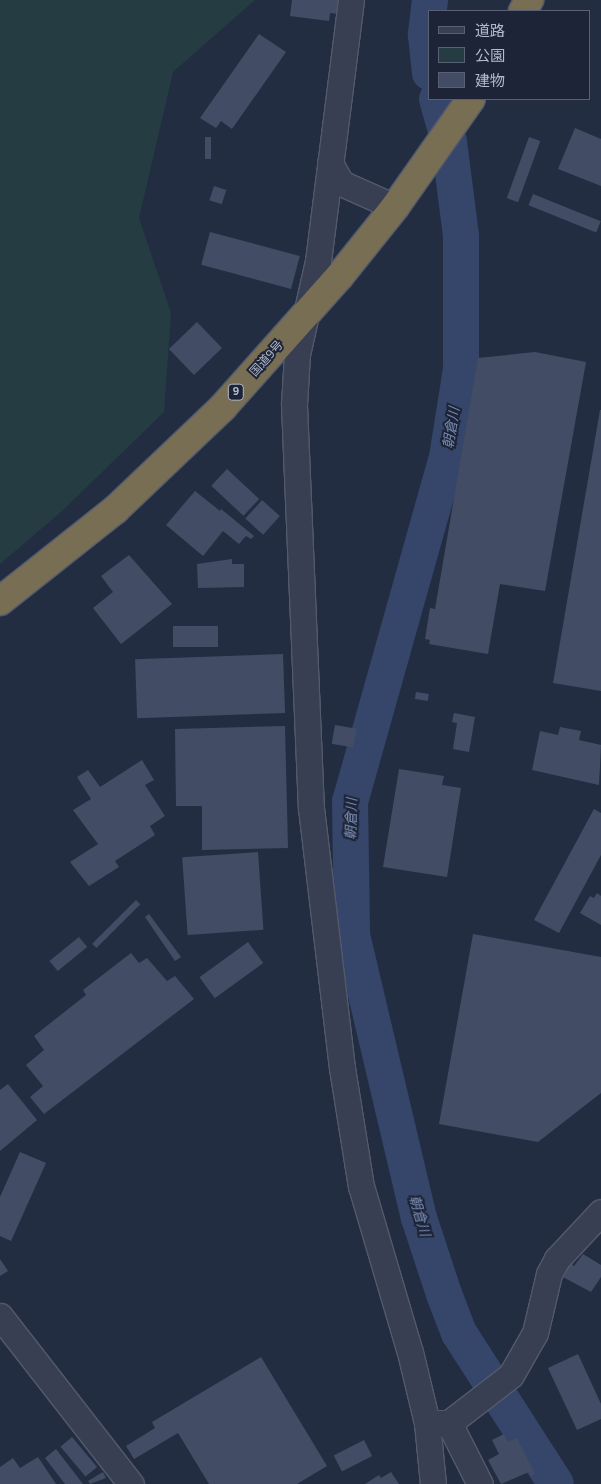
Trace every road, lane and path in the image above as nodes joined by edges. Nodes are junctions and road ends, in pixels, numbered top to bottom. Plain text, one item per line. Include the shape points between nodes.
1 (351, 0) edge
2 (466, 106) edge
3 (330, 163) junction
4 (395, 207) junction
5 (306, 316) junction
6 (0, 601) edge
7 (601, 1212) edge
8 (0, 1316) edge
9 (438, 1423) junction
10 (131, 1484) edge
11 (433, 1484) edge
12 (480, 1484) edge

1 - 3 street
2 - 4 highway, 国道9号 / 9
3 - 4 street via 341,183
3 - 5 street via 318,261
4 - 5 highway, 国道9号 / 9
5 - 6 highway, 国道9号 / 9 via 223,407 115,510
5 - 9 street via 297,354 294,405 311,808 326,944 361,1186 410,1352
7 - 9 street via 557,1259 549,1274 535,1333 511,1375 488,1394
8 - 10 street
9 - 11 street
9 - 12 street

